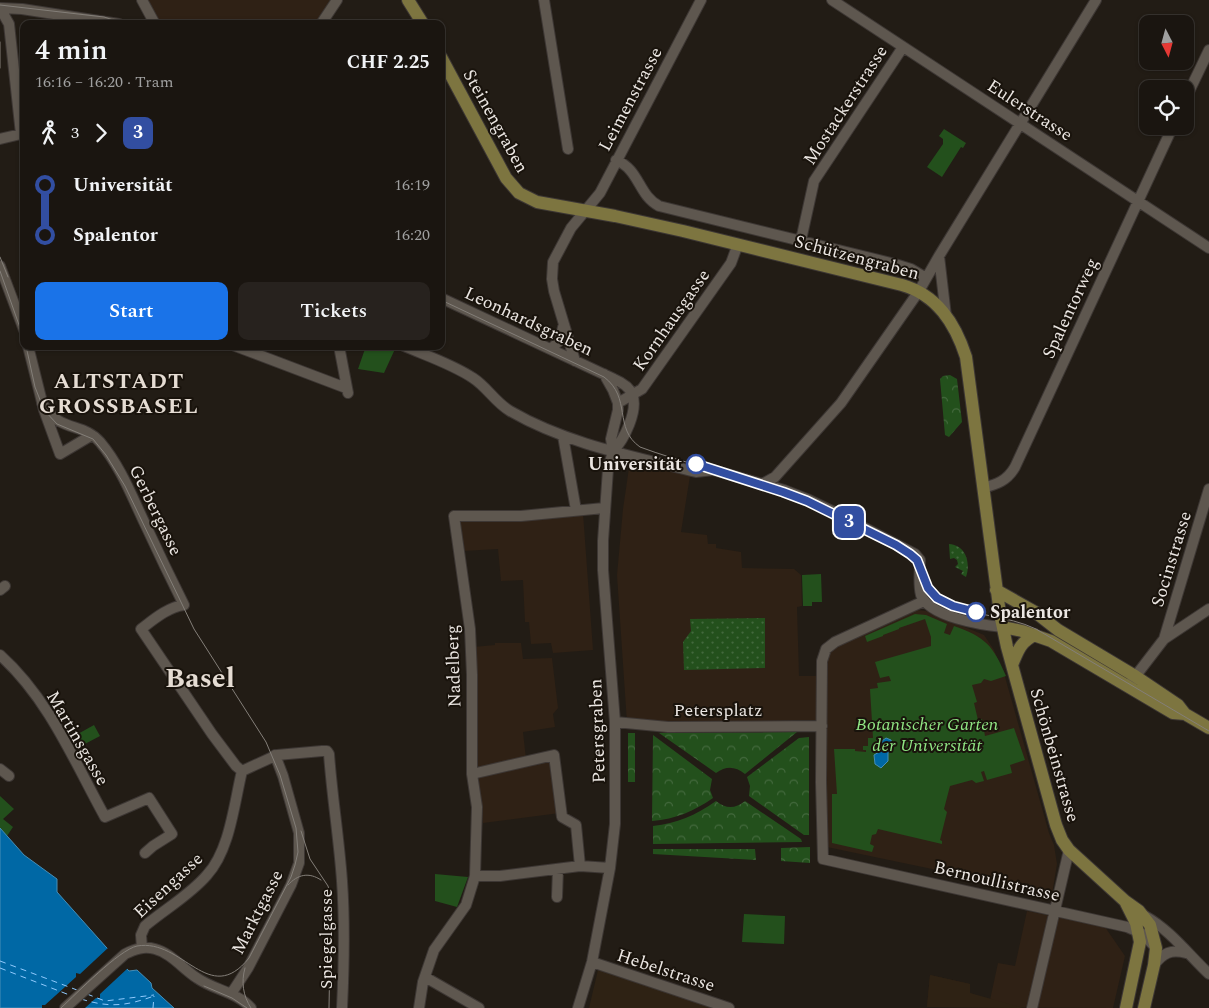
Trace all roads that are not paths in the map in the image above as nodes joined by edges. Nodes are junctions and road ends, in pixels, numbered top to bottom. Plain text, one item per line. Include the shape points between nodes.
1 (142, 0) edge
2 (336, 0) edge
3 (544, 0) edge
4 (701, 0) edge
5 (832, 0) edge
6 (1096, 0) edge
7 (412, 3) edge
8 (3, 10) edge
9 (93, 20) edge
10 (153, 20) edge
11 (324, 20) edge
12 (421, 20) edge
13 (903, 47) junction
14 (1209, 50) edge
15 (445, 65) edge
16 (1194, 81) edge
17 (1022, 123) junction
18 (20, 125) edge
19 (20, 134) edge
20 (1169, 135) edge
21 (0, 139) edge
22 (568, 149) dead end
23 (616, 160) junction
24 (1138, 201) junction
25 (586, 212) junction
26 (801, 240) junction
27 (738, 244) junction
28 (1209, 248) edge
29 (939, 256) junction
30 (0, 266) edge
31 (926, 278) junction
32 (919, 291) junction
33 (445, 300) edge
34 (946, 316) junction
35 (20, 319) edge
36 (564, 326) junction
37 (551, 349) junction
38 (29, 350) edge
39 (245, 350) edge
40 (340, 350) edge
41 (413, 350) edge
42 (575, 361) junction
43 (604, 374) junction
44 (633, 394) junction
45 (42, 403) junction
46 (618, 403) junction
47 (92, 435) junction
48 (562, 436) junction
49 (613, 451) junction
50 (764, 483) junction
51 (982, 488) junction
52 (1209, 489) edge
53 (604, 508) junction
54 (576, 510) junction
55 (996, 590) junction
56 (924, 601) junction
57 (1209, 609) edge
58 (1030, 610) junction
59 (1001, 621) junction
60 (1035, 635) junction
61 (1164, 639) junction
62 (0, 655) edge
63 (1012, 666) junction
64 (1131, 681) junction
65 (614, 722) junction
66 (822, 726) junction
67 (1209, 728) edge
68 (275, 755) junction
69 (0, 769) edge
70 (242, 772) junction
71 (472, 774) junction
72 (9, 776) dead end
73 (115, 803) dead end
74 (105, 817) junction
75 (1069, 850) junction
76 (145, 853) dead end
77 (580, 866) junction
78 (610, 868) junction
79 (558, 869) junction
80 (475, 876) junction
81 (557, 897) dead end
82 (1125, 901) junction
83 (1054, 910) junction
84 (1144, 915) junction
85 (1138, 931) junction
86 (142, 948) junction
87 (1156, 948) junction
88 (1186, 953) junction
89 (592, 962) junction
90 (1154, 965) junction
91 (1209, 974) edge
92 (425, 977) junction
93 (231, 994) junction
94 (65, 1008) edge
95 (251, 1008) edge
96 (342, 1008) edge
97 (418, 1008) edge
98 (479, 1008) edge
99 (578, 1008) edge
100 (729, 1008) edge
101 (1032, 1008) edge
102 (1126, 1008) edge
103 (1144, 1008) edge

1 - 10 street
2 - 11 street
3 - 22 street
4 - 23 street, Leimenstrasse
5 - 13 street, Eulerstrasse
6 - 17 street
7 - 12 main road
8 - 9 street
8 - 18 street via 9,24
13 - 17 street, Eulerstrasse
13 - 26 street, Mostackerstrasse via 814,181
14 - 16 street
15 - 25 main road, Steinengraben via 510,184 524,197 537,202
17 - 24 street, Eulerstrasse
17 - 29 street
19 - 21 street
20 - 24 street, Spalentorweg
23 - 25 street, Leimenstrasse via 600,193
23 - 26 street, Schützengraben via 629,167 648,198 659,206
24 - 28 street, Eulerstrasse
24 - 51 street, Spalentorweg via 1012,474 1002,482
25 - 27 main road, Schützengraben
25 - 36 street, Leimenstrasse via 571,228 553,262 553,285
26 - 31 street, Schützengraben via 911,269
27 - 32 main road, Schützengraben
27 - 44 street, Kornhausgasse via 731,263 642,389
29 - 31 street
29 - 34 street
30 - 35 street
31 - 32 street
32 - 34 main road, Schützengraben
32 - 50 street via 841,403 775,476
33 - 37 street, Leonhardsgraben
34 - 51 main road, Schützengraben via 966,357
36 - 37 street via 560,340
36 - 42 street, Leimenstrasse
37 - 42 street, Leonhardsgraben
38 - 45 street
39 - 40 street via 347,391
41 - 48 street via 464,372 509,410
42 - 43 street, Leonhardsgraben
43 - 44 street, Leonhardsgraben via 623,383
43 - 46 street, Leonhardsgraben
44 - 46 street, Kornhausgasse
44 - 49 street, Petersgraben via 633,408 626,431
45 - 47 street via 60,422
45 - 47 street via 60,454
46 - 49 street, Petersgraben via 611,439
47 - 70 street, Gerbergasse via 126,481 184,605 160,615 141,629 212,734
48 - 49 street
48 - 54 street
49 - 50 street via 696,472 713,470
49 - 53 street, Petersgraben
50 - 56 street via 807,499 915,554 920,560 920,588
51 - 55 main road, Schützengraben
52 - 61 street, Socinstrasse
53 - 54 street
53 - 65 street, Petersgraben via 603,570
54 - 71 street, Nadelberg via 520,516 454,516 470,629
55 - 58 main road
55 - 59 main road, Schützengraben
56 - 59 street via 954,618 978,624
56 - 66 street via 829,646 824,654
57 - 61 street
58 - 59 main road via 1013,611
58 - 64 main road
59 - 60 main road
59 - 63 main road, Schönbeinstrasse
60 - 63 main road via 1020,646
60 - 64 main road
61 - 64 street
62 - 74 street, Martinsgasse via 35,694 62,734
63 - 75 main road, Schönbeinstrasse via 1056,825
64 - 67 main road via 1178,705 1185,714
65 - 66 street, Petersplatz via 668,727
65 - 78 street, Petersgraben via 615,824
66 - 83 street, Bernoullistrasse via 823,859
68 - 70 street
68 - 93 street, Marktgasse via 299,833 299,863 292,885
68 - 96 street, Spiegelgasse via 322,751 329,754 341,869
69 - 72 street
70 - 86 street, Eisengasse via 218,860 198,885 145,926 141,935
71 - 77 street via 554,755 562,817 576,825
71 - 80 street, Nadelberg via 477,807
73 - 74 street
74 - 76 street via 149,798 172,834
75 - 82 main road, Schönbeinstrasse
75 - 83 street
77 - 78 street
77 - 79 street
78 - 89 street, Petersgraben
79 - 80 street
79 - 81 street
80 - 92 street, Nadelberg via 466,905 434,950
82 - 84 main road, Schönbeinstrasse
82 - 85 main road
83 - 85 street, Bernoullistrasse
83 - 101 street
84 - 87 main road
84 - 88 street via 1176,940
85 - 87 street, Bernoullistrasse
85 - 102 main road via 1140,942
86 - 93 street via 160,951 202,981
86 - 94 street, Eisengasse via 125,954
87 - 90 main road
88 - 90 street via 1165,953
88 - 91 street
89 - 99 street, Petersgraben
89 - 100 street, Hebelstrasse
90 - 103 main road
92 - 97 street, Nadelberg
92 - 98 street
93 - 95 street

